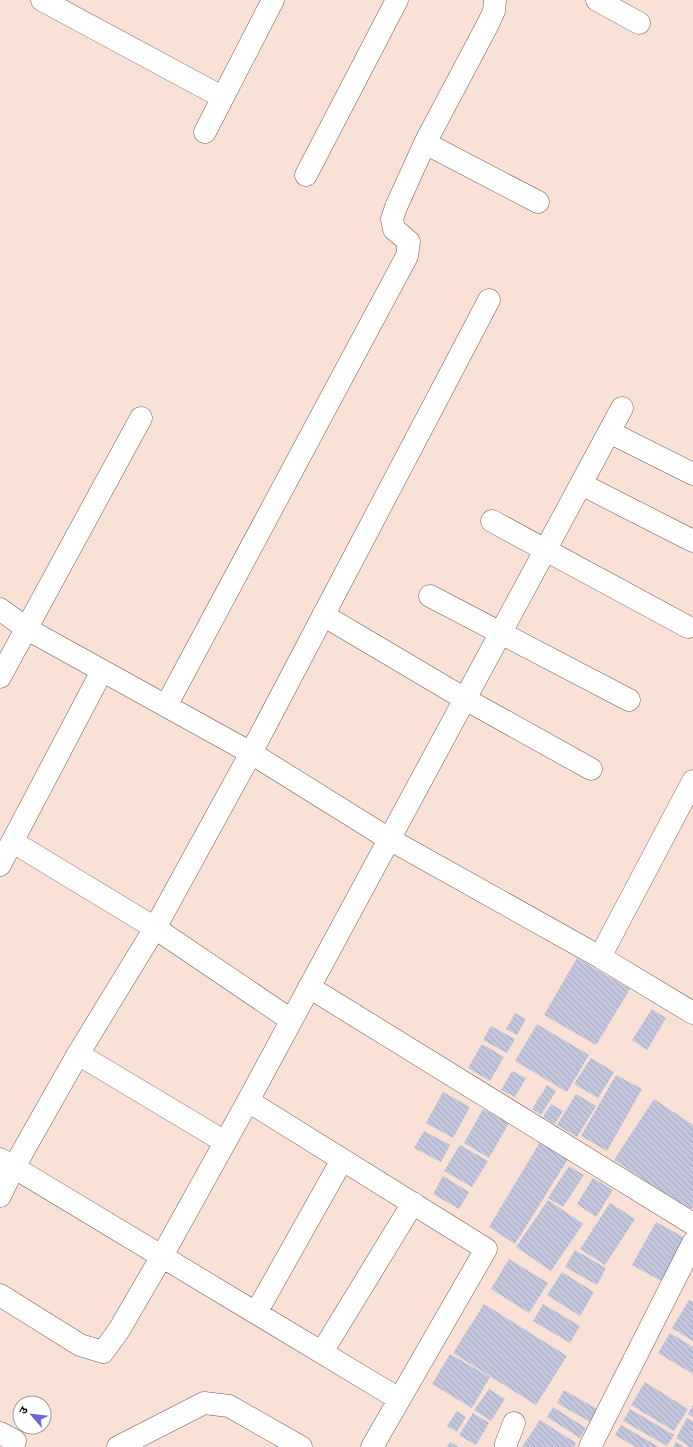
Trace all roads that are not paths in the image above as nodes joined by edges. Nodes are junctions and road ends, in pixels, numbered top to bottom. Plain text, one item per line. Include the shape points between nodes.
1 (42, 0) edge
2 (273, 0) edge
3 (397, 0) edge
4 (495, 0) edge
5 (597, 0) edge
6 (639, 23) dead end
7 (222, 97) junction
8 (205, 132) dead end
9 (425, 143) junction
10 (306, 175) dead end
11 (538, 202) dead end
12 (489, 300) dead end
13 (622, 408) dead end
14 (141, 418) dead end
15 (610, 432) junction
16 (693, 474) edge
17 (581, 484) junction
18 (492, 521) dead end
19 (693, 541) edge
20 (546, 550) junction
21 (430, 596) dead end
22 (0, 609) edge
23 (323, 615) junction
24 (688, 627) dead end
25 (27, 629) junction
26 (500, 633) junction
27 (102, 671) junction
28 (0, 677) edge
29 (465, 699) junction
30 (629, 700) dead end
31 (166, 706) junction
32 (251, 754) junction
33 (591, 769) dead end
34 (693, 780) edge
35 (389, 838) junction
36 (13, 842) junction
37 (0, 865) edge
38 (155, 928) junction
39 (600, 957) junction
40 (309, 987) junction
41 (693, 1013) edge
42 (291, 1020) junction
43 (78, 1054) junction
44 (248, 1101) junction
45 (225, 1142) junction
46 (342, 1160) junction
47 (7, 1163) edge
48 (0, 1196) edge
49 (412, 1203) junction
50 (693, 1224) edge
51 (693, 1243) edge
52 (162, 1256) junction
53 (0, 1295) edge
54 (256, 1313) junction
55 (322, 1352) junction
56 (399, 1399) junction
57 (514, 1423) dead end
58 (379, 1444) edge
59 (119, 1447) edge
60 (301, 1447) edge
61 (506, 1447) edge
62 (590, 1447) edge

1 - 7 street
2 - 7 street
3 - 10 street
4 - 9 street via 494,11 488,24
5 - 6 street
7 - 8 street
9 - 11 street
9 - 31 street via 392,219 394,229 409,242 407,256
12 - 23 street
13 - 15 street
14 - 25 street
15 - 16 street
15 - 17 street
17 - 19 street
17 - 20 street
18 - 20 street
20 - 24 street
20 - 26 street
21 - 26 street
22 - 25 street
23 - 29 street
23 - 32 street
25 - 27 street
25 - 28 street
26 - 29 street
26 - 30 street
27 - 31 street
27 - 36 street
29 - 33 street
29 - 35 street
31 - 32 street
32 - 35 street
32 - 38 street
34 - 39 street
35 - 39 street
35 - 40 street
36 - 37 street
36 - 38 street
38 - 42 street
38 - 43 street
39 - 41 street
40 - 42 street
40 - 50 street
42 - 44 street
43 - 45 street
43 - 47 street
44 - 45 street
44 - 46 street
45 - 52 street
46 - 49 street
46 - 54 street
47 - 48 street
47 - 52 street
49 - 55 street
49 - 56 street via 486,1249
51 - 62 street
52 - 53 street via 119,1330 103,1352 80,1345
52 - 54 street
54 - 55 street
55 - 56 street
56 - 58 street
57 - 61 street
59 - 60 street via 204,1402 229,1406

